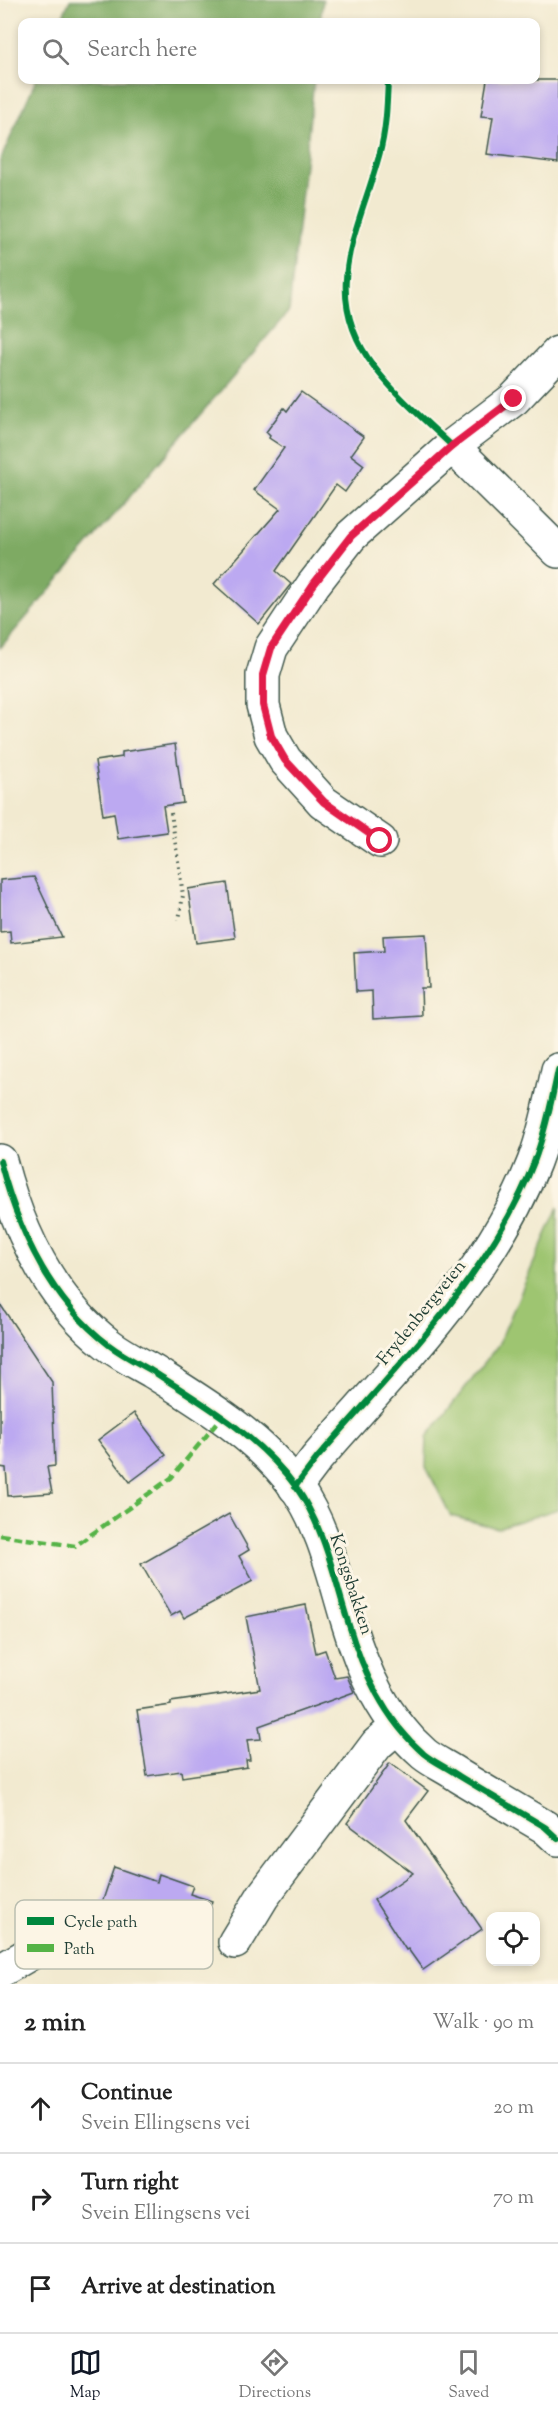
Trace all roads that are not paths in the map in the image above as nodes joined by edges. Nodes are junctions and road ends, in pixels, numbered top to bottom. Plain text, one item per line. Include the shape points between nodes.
1 (558, 353) edge
2 (452, 446) junction
3 (558, 551) edge
4 (380, 841) dead end
5 (558, 1070) edge
6 (0, 1161) edge
7 (295, 1487) junction
8 (398, 1726) junction
9 (558, 1839) edge
10 (235, 1942) dead end
11 (15, 1962) edge
12 (0, 1971) edge

1 - 2 street via 514,399
2 - 3 street
2 - 4 street via 351,536 271,648 263,675 263,705 271,736 285,760 324,802
5 - 7 street, Frydenbergveien via 534,1162 505,1224 465,1287
6 - 7 street, Kongsbakken via 28,1242 80,1319 109,1345 260,1445
7 - 8 street, Kongsbakken via 315,1520 358,1655 376,1695
8 - 9 street, Kongsbakken via 425,1754 545,1827
8 - 10 street via 377,1744 263,1896
11 - 12 street

